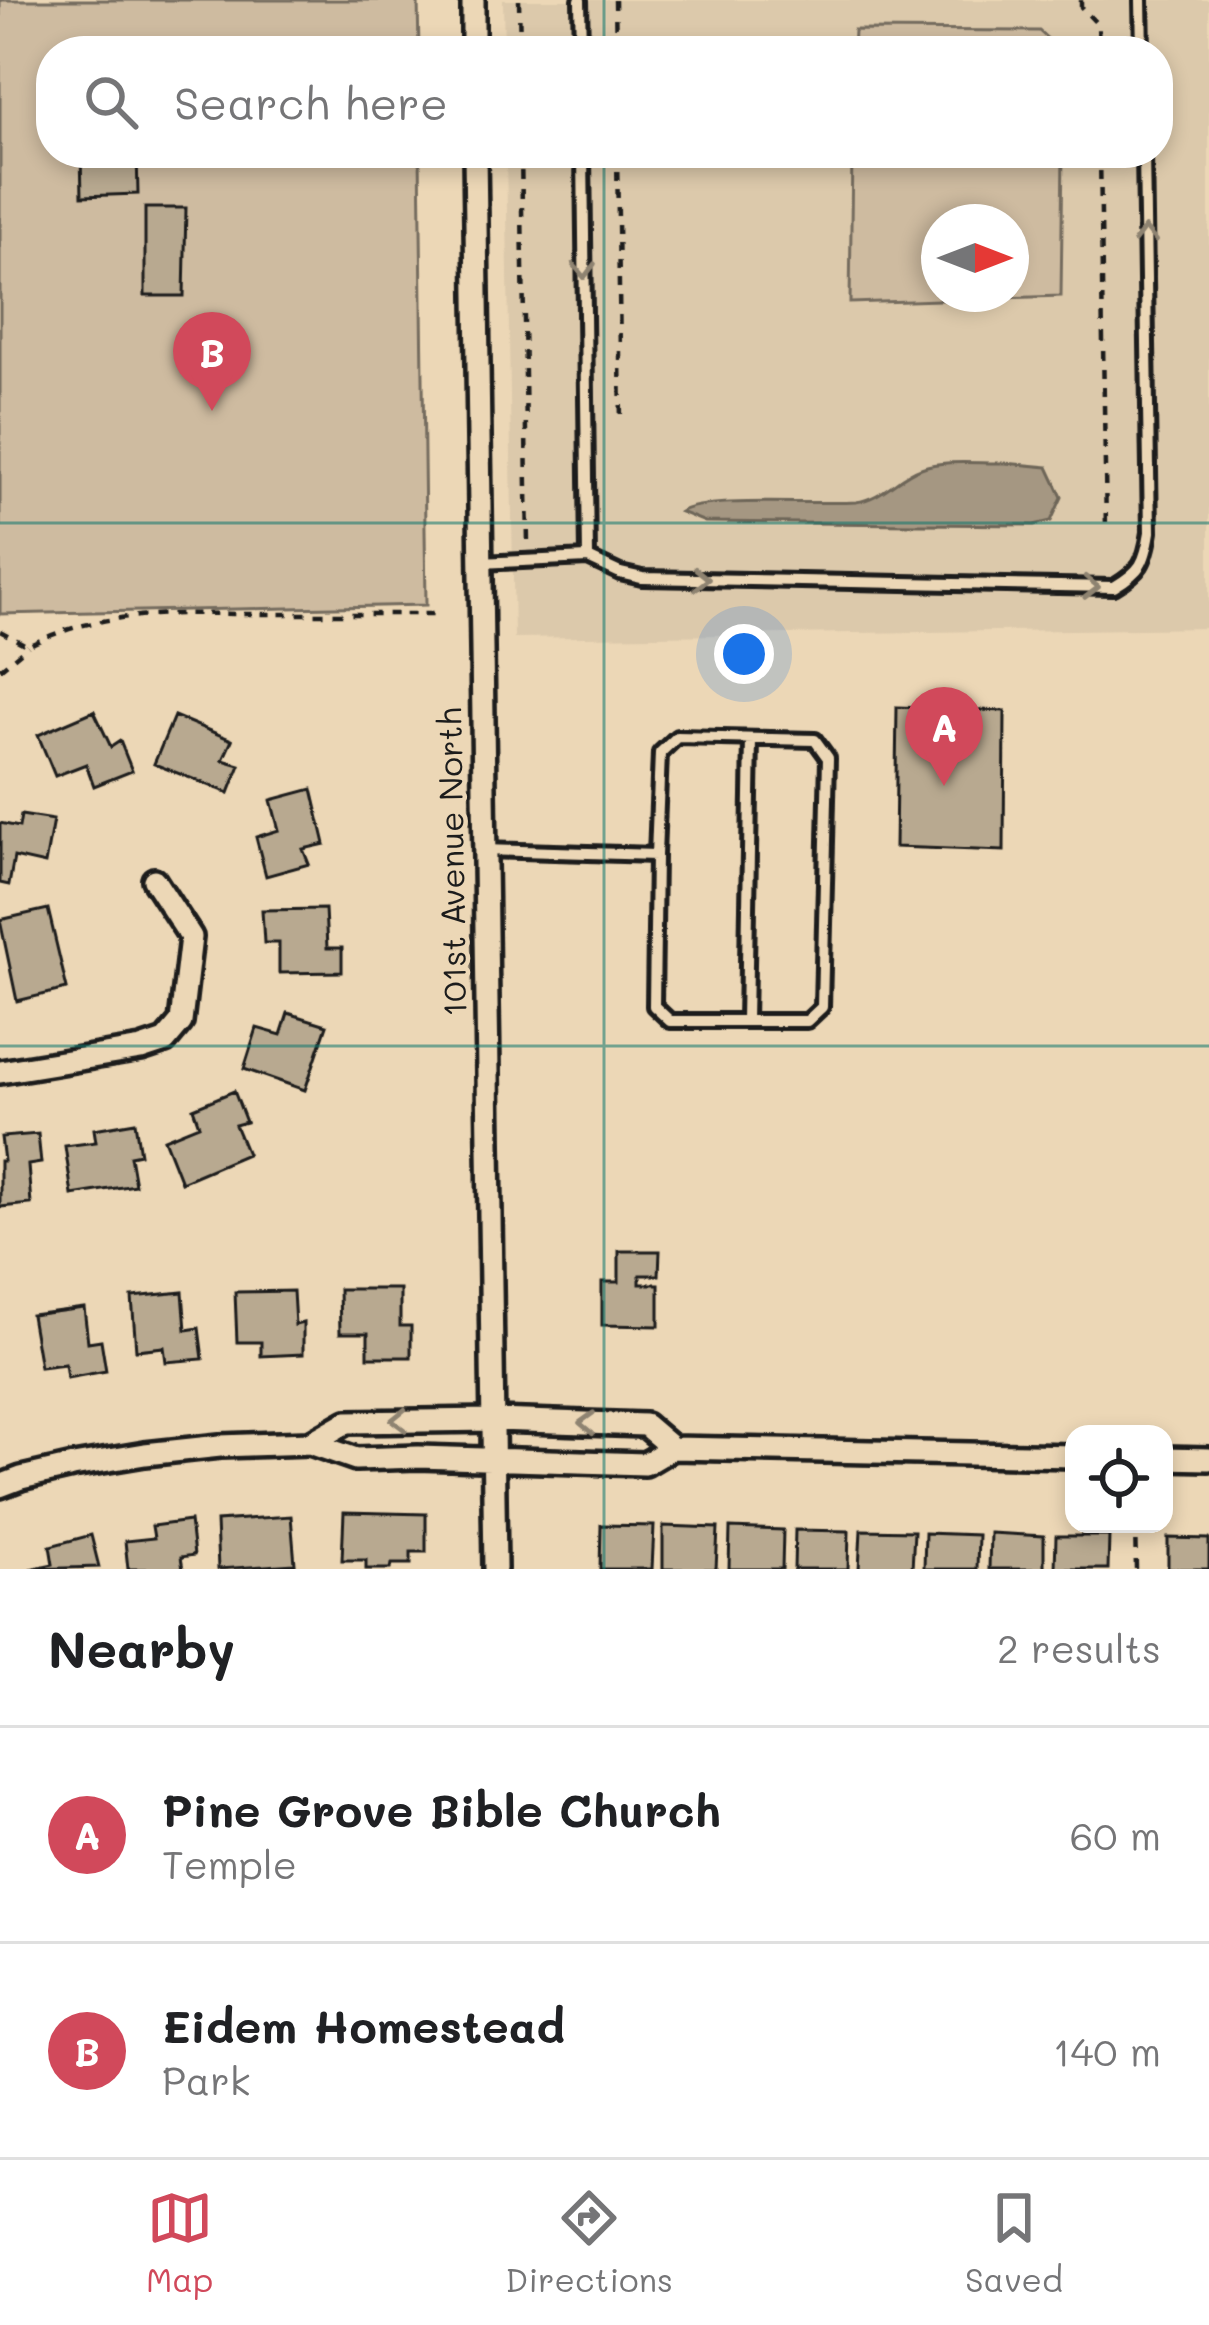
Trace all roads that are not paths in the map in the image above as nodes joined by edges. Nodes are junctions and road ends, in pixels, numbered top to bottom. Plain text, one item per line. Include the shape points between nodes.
1 (472, 0) edge
2 (580, 0) edge
3 (1141, 0) edge
4 (473, 36) edge
5 (581, 36) edge
6 (1142, 36) edge
7 (475, 168) edge
8 (583, 168) edge
9 (1144, 168) edge
10 (588, 558) junction
11 (480, 563) junction
12 (751, 739) junction
13 (484, 850) junction
14 (656, 855) junction
15 (154, 880) dead end
16 (746, 1021) junction
17 (0, 1072) edge
18 (494, 1420) junction
19 (310, 1443) junction
20 (671, 1448) junction
21 (1065, 1456) edge
22 (1173, 1458) edge
23 (494, 1459) junction
24 (1209, 1459) edge
25 (0, 1486) edge
26 (496, 1569) edge

1 - 4 street
2 - 5 lane
3 - 6 lane
7 - 11 street, 101st Avenue North
8 -> 10 lane
10 -> 9 lane via 642,578 1114,587 1135,575 1150,532
10 - 11 lane
11 - 13 street, 101st Avenue North
12 - 14 lane via 677,736 660,753
12 - 16 lane
12 - 16 lane via 815,740 828,758 822,1007 807,1021
13 - 14 lane
13 - 18 street, 101st Avenue North
14 - 16 lane via 654,1006 670,1021
15 - 17 street via 191,937 181,1022 165,1041 141,1048
18 -> 19 street via 347,1422
20 -> 18 street via 645,1425
18 - 23 street, 101st Avenue North
19 - 23 street via 356,1459
19 - 25 street via 145,1454
20 - 21 street
20 - 23 street via 646,1464
22 - 24 street
23 - 26 street, 101st Avenue North

